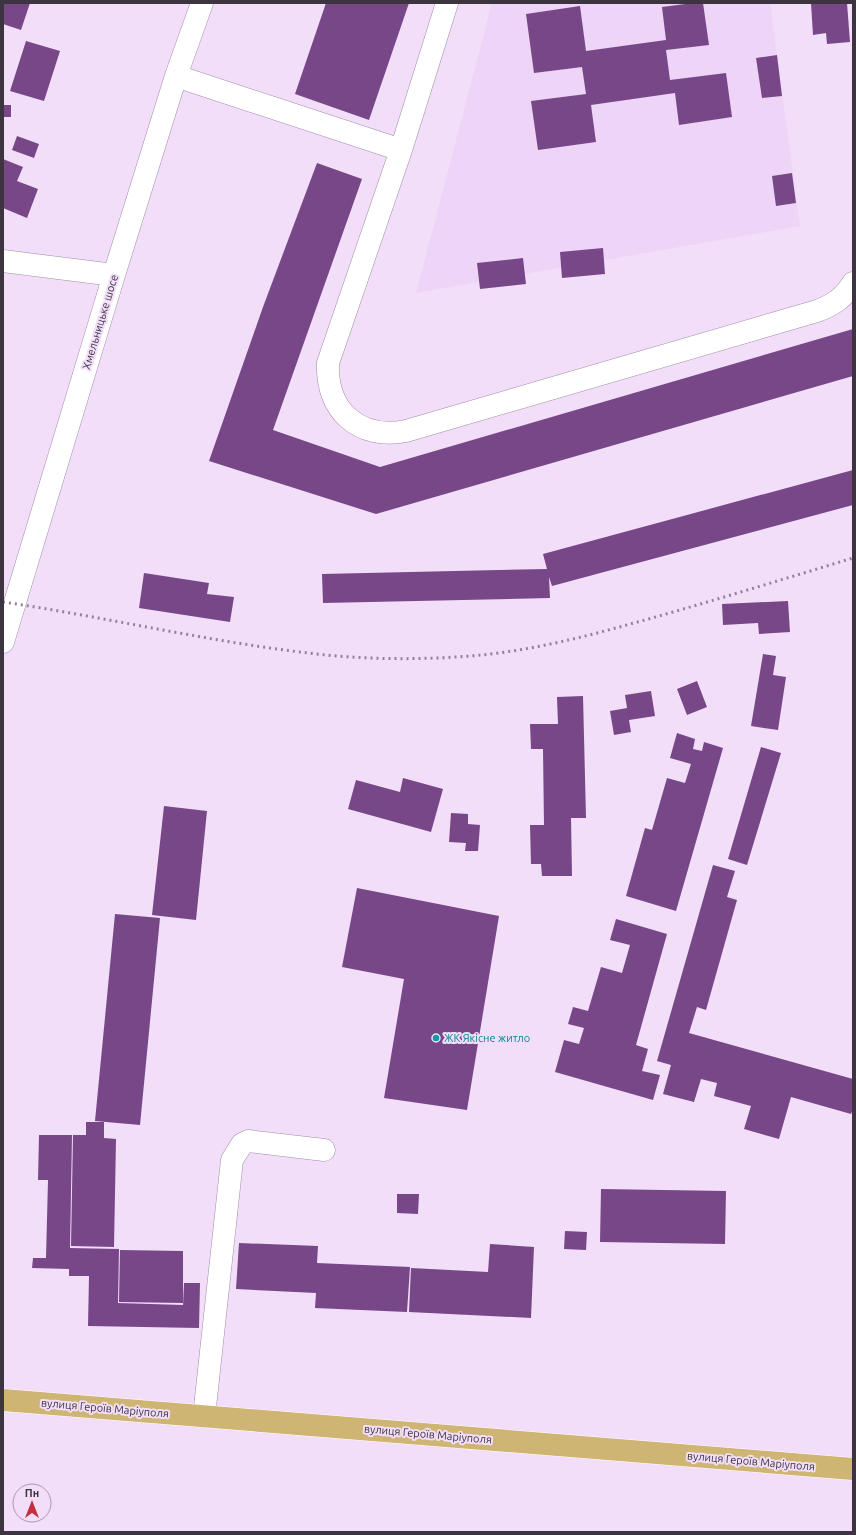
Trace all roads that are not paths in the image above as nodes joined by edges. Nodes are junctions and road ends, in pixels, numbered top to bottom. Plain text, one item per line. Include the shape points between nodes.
1 (202, 3) edge
2 (447, 3) edge
3 (176, 76) junction
4 (401, 150) junction
5 (3, 261) edge
6 (114, 275) junction
7 (853, 283) edge
8 (5, 629) edge
9 (324, 1150) dead end
10 (3, 1400) edge
11 (204, 1416) junction
12 (853, 1469) edge

1 - 3 street, Хмельницьке шосе
2 - 4 street
3 - 4 street
3 - 6 street, Хмельницьке шосе
4 - 7 street via 328,363 329,385 337,406 353,422 373,432 406,431 817,312 840,299
5 - 6 street
6 - 8 street, Хмельницьке шосе
9 - 11 street via 248,1141 242,1144 232,1160
10 - 11 main road, вулиця Героїв Маріуполя
11 - 12 main road, вулиця Героїв Маріуполя

